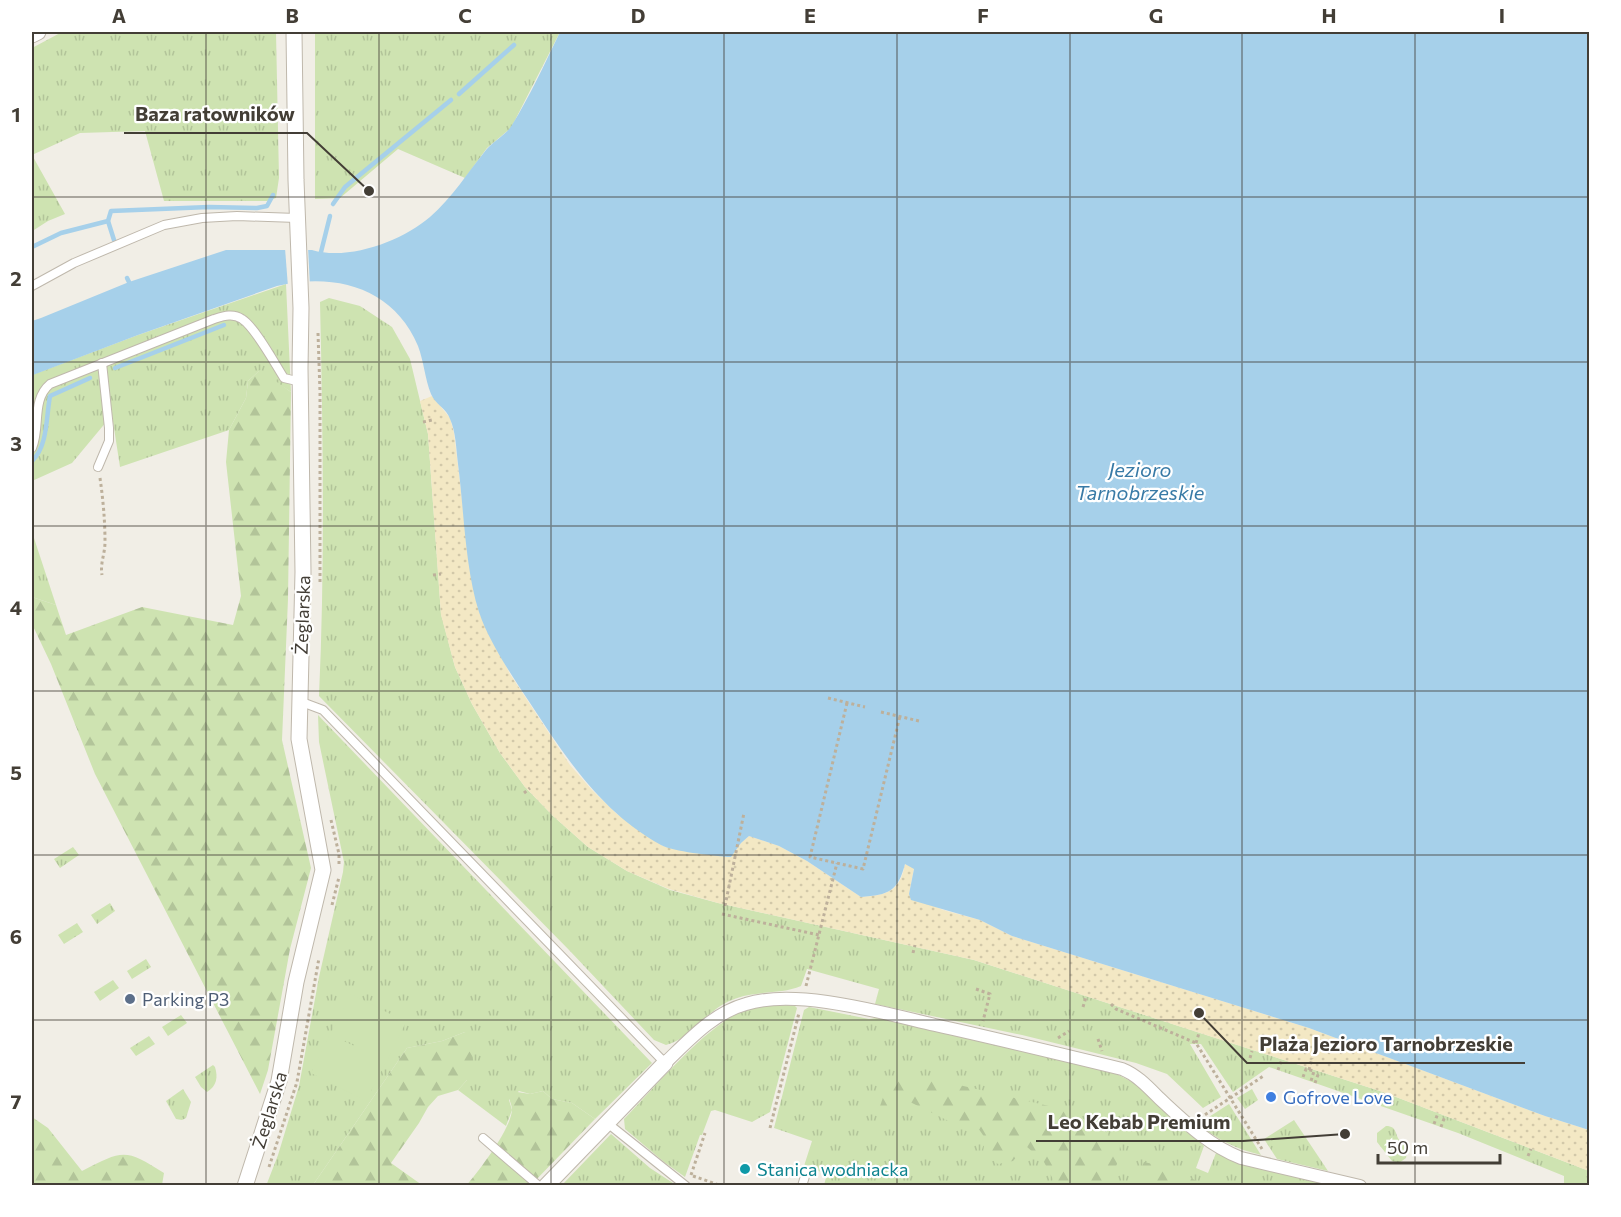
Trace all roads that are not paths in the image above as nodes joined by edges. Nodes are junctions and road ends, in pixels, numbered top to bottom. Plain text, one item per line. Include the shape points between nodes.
1 (38, 32) edge
2 (294, 32) edge
3 (32, 35) edge
4 (297, 218) junction
5 (32, 286) edge
6 (102, 363) junction
7 (301, 382) junction
8 (32, 448) edge
9 (98, 467) road end
10 (299, 701) junction
11 (666, 1063) junction
12 (606, 1122) junction
13 (483, 1138) dead end
14 (806, 1173) dead end
15 (245, 1185) edge
16 (539, 1185) edge
17 (546, 1185) edge
18 (686, 1185) edge
19 (802, 1185) edge
20 (1360, 1185) edge

1 - 3 street
2 - 4 street, Żeglarska
4 - 5 lane via 237,216 165,225 74,263
4 - 7 street, Żeglarska
6 - 7 lane via 230,315 251,328 284,378
6 - 8 lane via 44,390 38,403
6 - 9 lane via 109,441
7 - 10 street, Żeglarska via 303,573
10 - 11 lane via 323,710
10 - 15 street, Żeglarska via 298,739 323,870 279,1081
11 - 12 street
11 - 20 street via 707,1024 745,1004 767,999 826,1002 1130,1072 1205,1140 1226,1153
12 - 17 street
12 - 18 lane
13 - 16 lane
14 - 19 lane

